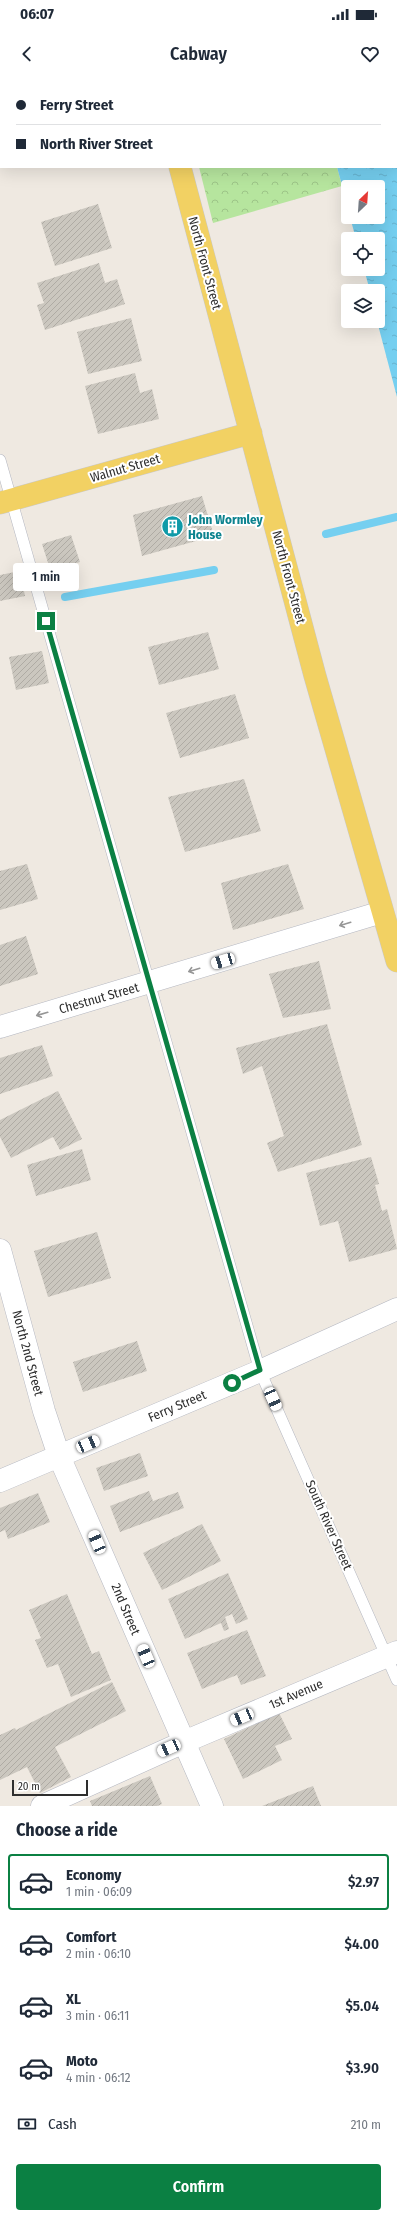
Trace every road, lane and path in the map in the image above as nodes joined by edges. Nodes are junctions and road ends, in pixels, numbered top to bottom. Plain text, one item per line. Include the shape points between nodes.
1 (180, 168) edge
2 (251, 433) junction
3 (0, 460) edge
4 (6, 502) edge
5 (382, 912) junction
6 (397, 962) edge
7 (150, 983) junction
8 (0, 1026) edge
9 (0, 1250) edge
10 (397, 1309) edge
11 (260, 1370) junction
12 (59, 1456) junction
13 (0, 1481) edge
14 (392, 1654) edge
15 (397, 1680) edge
16 (184, 1742) junction
17 (42, 1806) edge
18 (212, 1806) edge

1 - 2 main road, North Front Street
2 - 4 main road, Walnut Street
2 - 5 main road, North Front Street via 313,668
3 - 4 lane, South River Street
4 - 7 lane, South River Street
5 - 6 main road, North Front Street
5 -> 7 street, Chestnut Street
7 -> 8 street, Chestnut Street
7 - 11 lane, South River Street
9 - 12 street, North 2nd Street via 44,1411
10 - 11 street, Ferry Street
11 - 12 street, Ferry Street
11 - 14 lane, South River Street
12 - 13 street, Ferry Street
12 - 16 street, 2nd Street
14 - 15 lane, South River Street
14 - 16 street, 1st Avenue
16 - 17 street, 1st Avenue
16 - 18 street, 2nd Street

